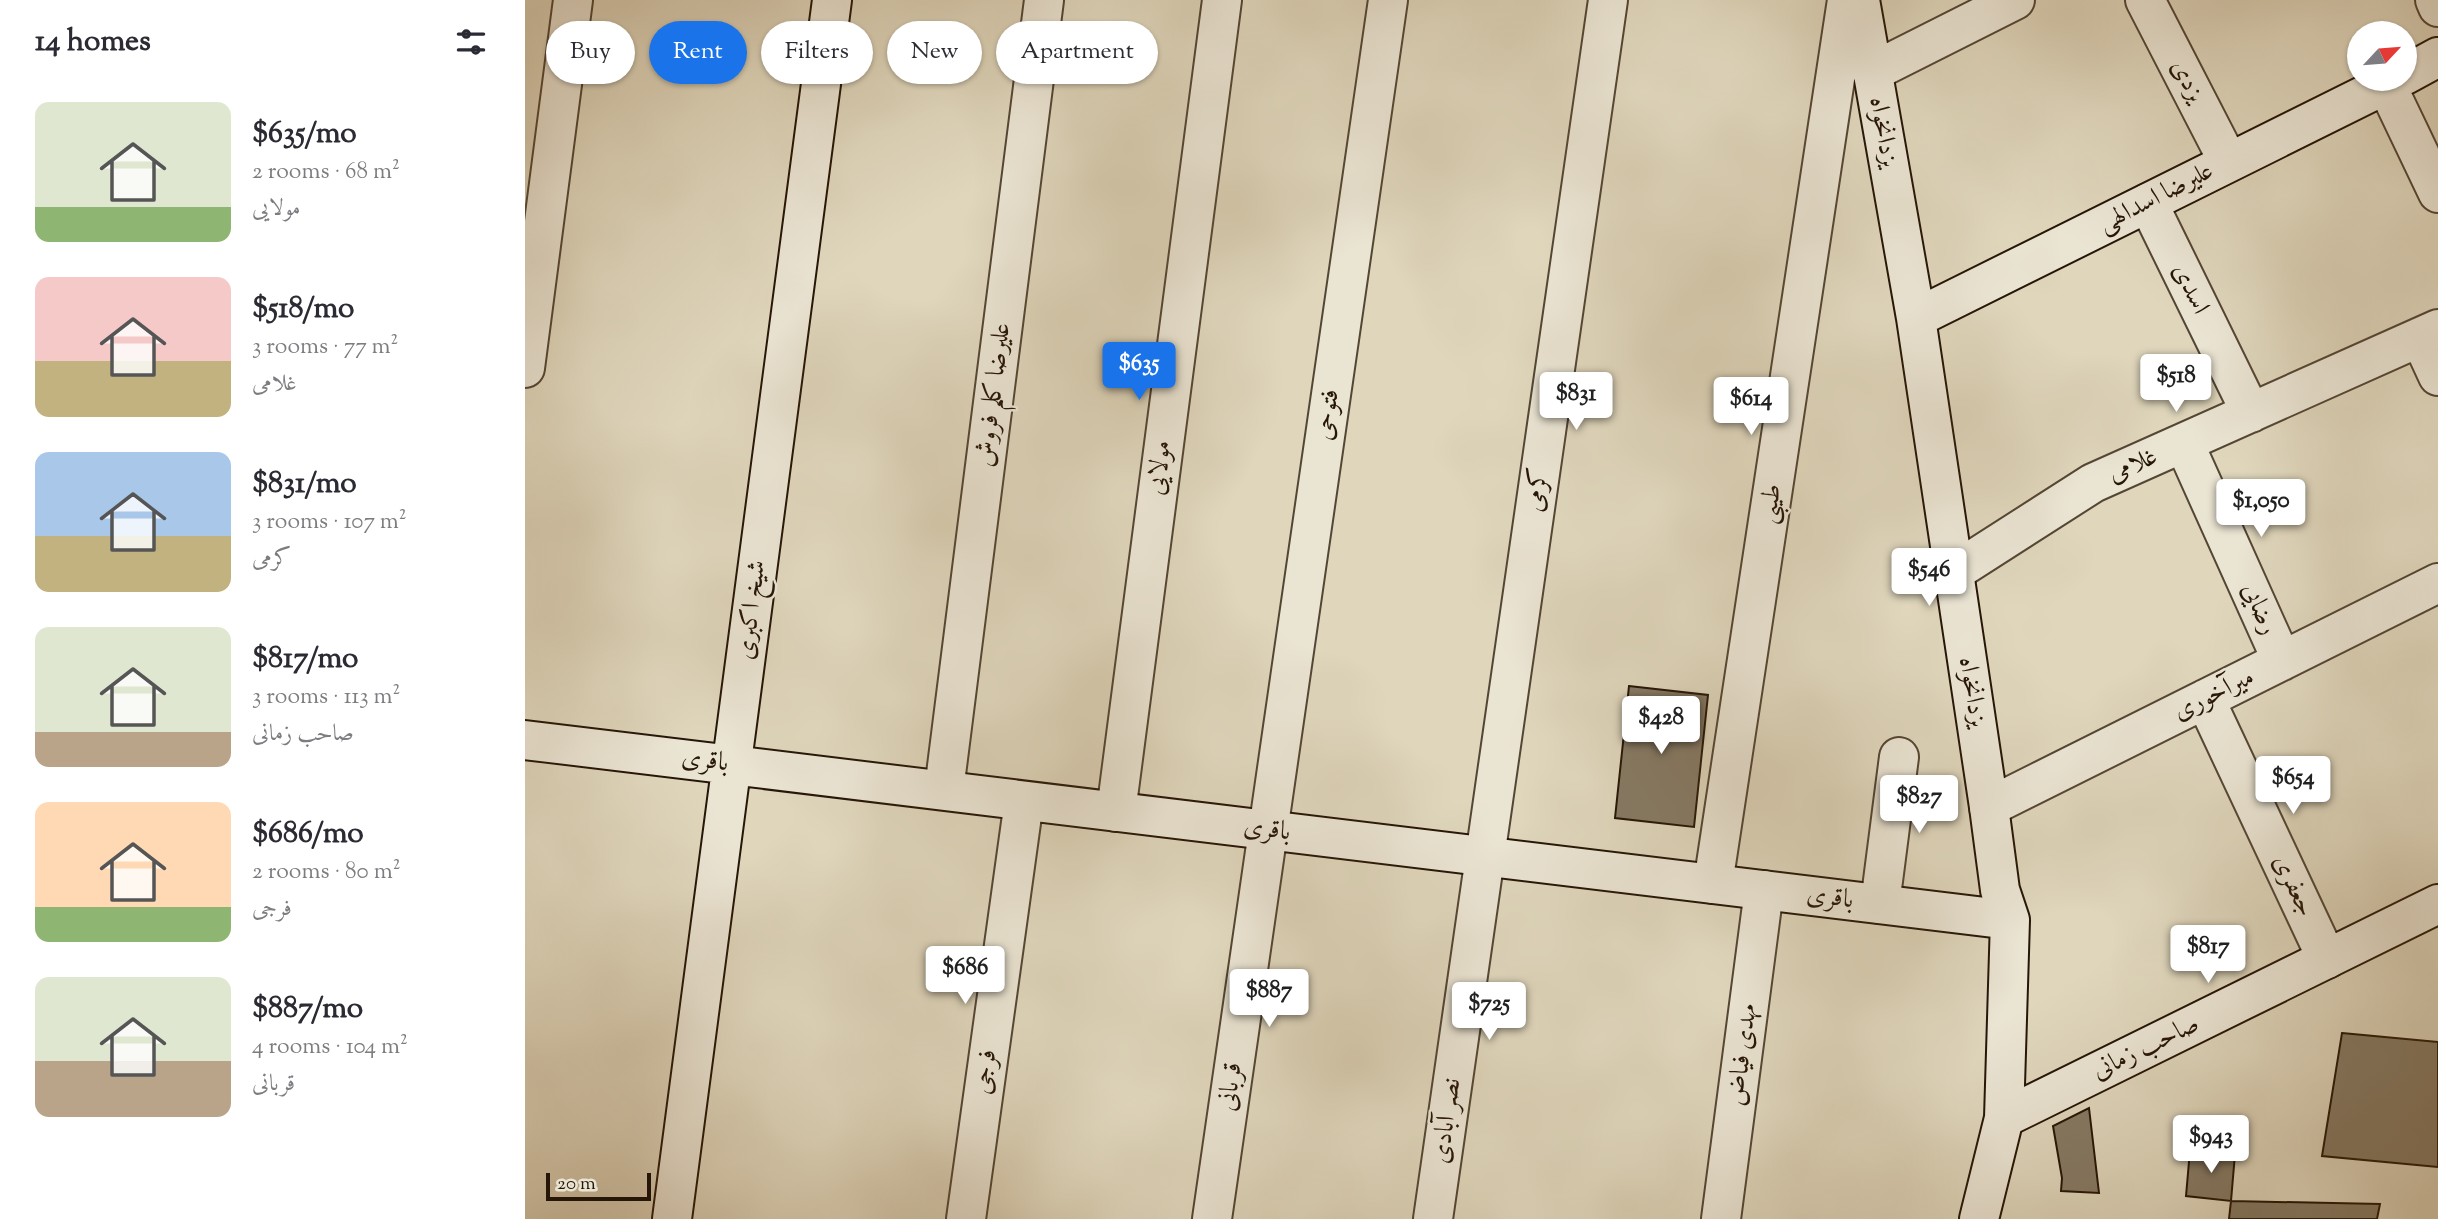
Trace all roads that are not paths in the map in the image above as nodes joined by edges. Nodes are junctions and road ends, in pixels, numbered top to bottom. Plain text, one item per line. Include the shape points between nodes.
1 (573, 0) edge
2 (832, 0) edge
3 (1044, 0) edge
4 (1222, 0) edge
5 (1388, 0) edge
6 (1608, 0) edge
7 (1847, 0) edge
8 (1860, 0) edge
9 (2015, 0) edge
10 (2145, 0) edge
11 (2435, 0) edge
12 (2438, 7) edge
13 (2438, 57) edge
14 (2417, 68) edge
15 (1873, 72) junction
16 (2371, 91) edge
17 (2400, 91) edge
18 (2228, 161) junction
19 (2438, 193) edge
20 (2148, 203) junction
21 (1916, 318) junction
22 (2429, 333) edge
23 (525, 368) edge
24 (2438, 376) edge
25 (2251, 413) junction
26 (2185, 443) junction
27 (1954, 572) junction
28 (2433, 596) edge
29 (2282, 660) junction
30 (2205, 699) junction
31 (525, 740) edge
32 (1899, 758) dead end
33 (732, 765) junction
34 (943, 790) junction
35 (1024, 801) junction
36 (1989, 807) junction
37 (1116, 811) junction
38 (1268, 830) junction
39 (1485, 856) junction
40 (1713, 884) junction
41 (1764, 890) junction
42 (1880, 904) junction
43 (2438, 904) edge
44 (2010, 920) junction
45 (2327, 959) junction
46 (2004, 1118) junction
47 (672, 1219) edge
48 (965, 1219) edge
49 (1212, 1219) edge
50 (1433, 1219) edge
51 (1721, 1219) edge
52 (1979, 1219) edge

1 - 23 street
2 - 33 street, شیخ اکبری
3 - 34 street, علیرضا کلم فروش
4 - 37 street, مولایی
5 - 38 street, فتوحی
6 - 39 street, کرمی
7 - 40 street, طیبی
8 - 15 street, یزدانخواه
9 - 15 street
10 - 18 street, یزدی
11 - 12 street
13 - 14 street, علیرضا اسدالهی
15 - 21 street, یزدانخواه
16 - 18 street, علیرضا اسدالهی
17 - 19 street
18 - 20 street, علیرضا اسدالهی
20 - 21 street, علیرضا اسدالهی
20 - 25 street, اسدی
21 - 27 street, یزدانخواه
22 - 24 street
22 - 25 street, غلامی
25 - 26 street, غلامی
26 - 27 street, غلامی via 2093,483
26 - 29 street, رضایی
27 - 36 street, یزدانخواه
28 - 29 street, میرآخوری
29 - 30 street, میرآخوری
30 - 36 street, میرآخوری
30 - 45 street, جعفری
31 - 33 street, باقری
32 - 42 street
33 - 34 street, باقری
33 - 47 street, شیخ اکبری
34 - 35 street, باقری
35 - 37 street, باقری
35 - 48 street, فرجی
36 - 44 street, یزدانخواه via 2000,890
37 - 38 street, باقری
38 - 39 street, باقری
38 - 49 street, قربانی
39 - 40 street, باقری
39 - 50 street, نصر آبادی
40 - 41 street, باقری
41 - 42 street, باقری
41 - 51 street, مهدی فیاض
42 - 44 street, باقری
43 - 45 street, صاحب زمانی
44 - 46 street, یزدانخواه
45 - 46 street, صاحب زمانی
46 - 52 street, یزدانخواه

